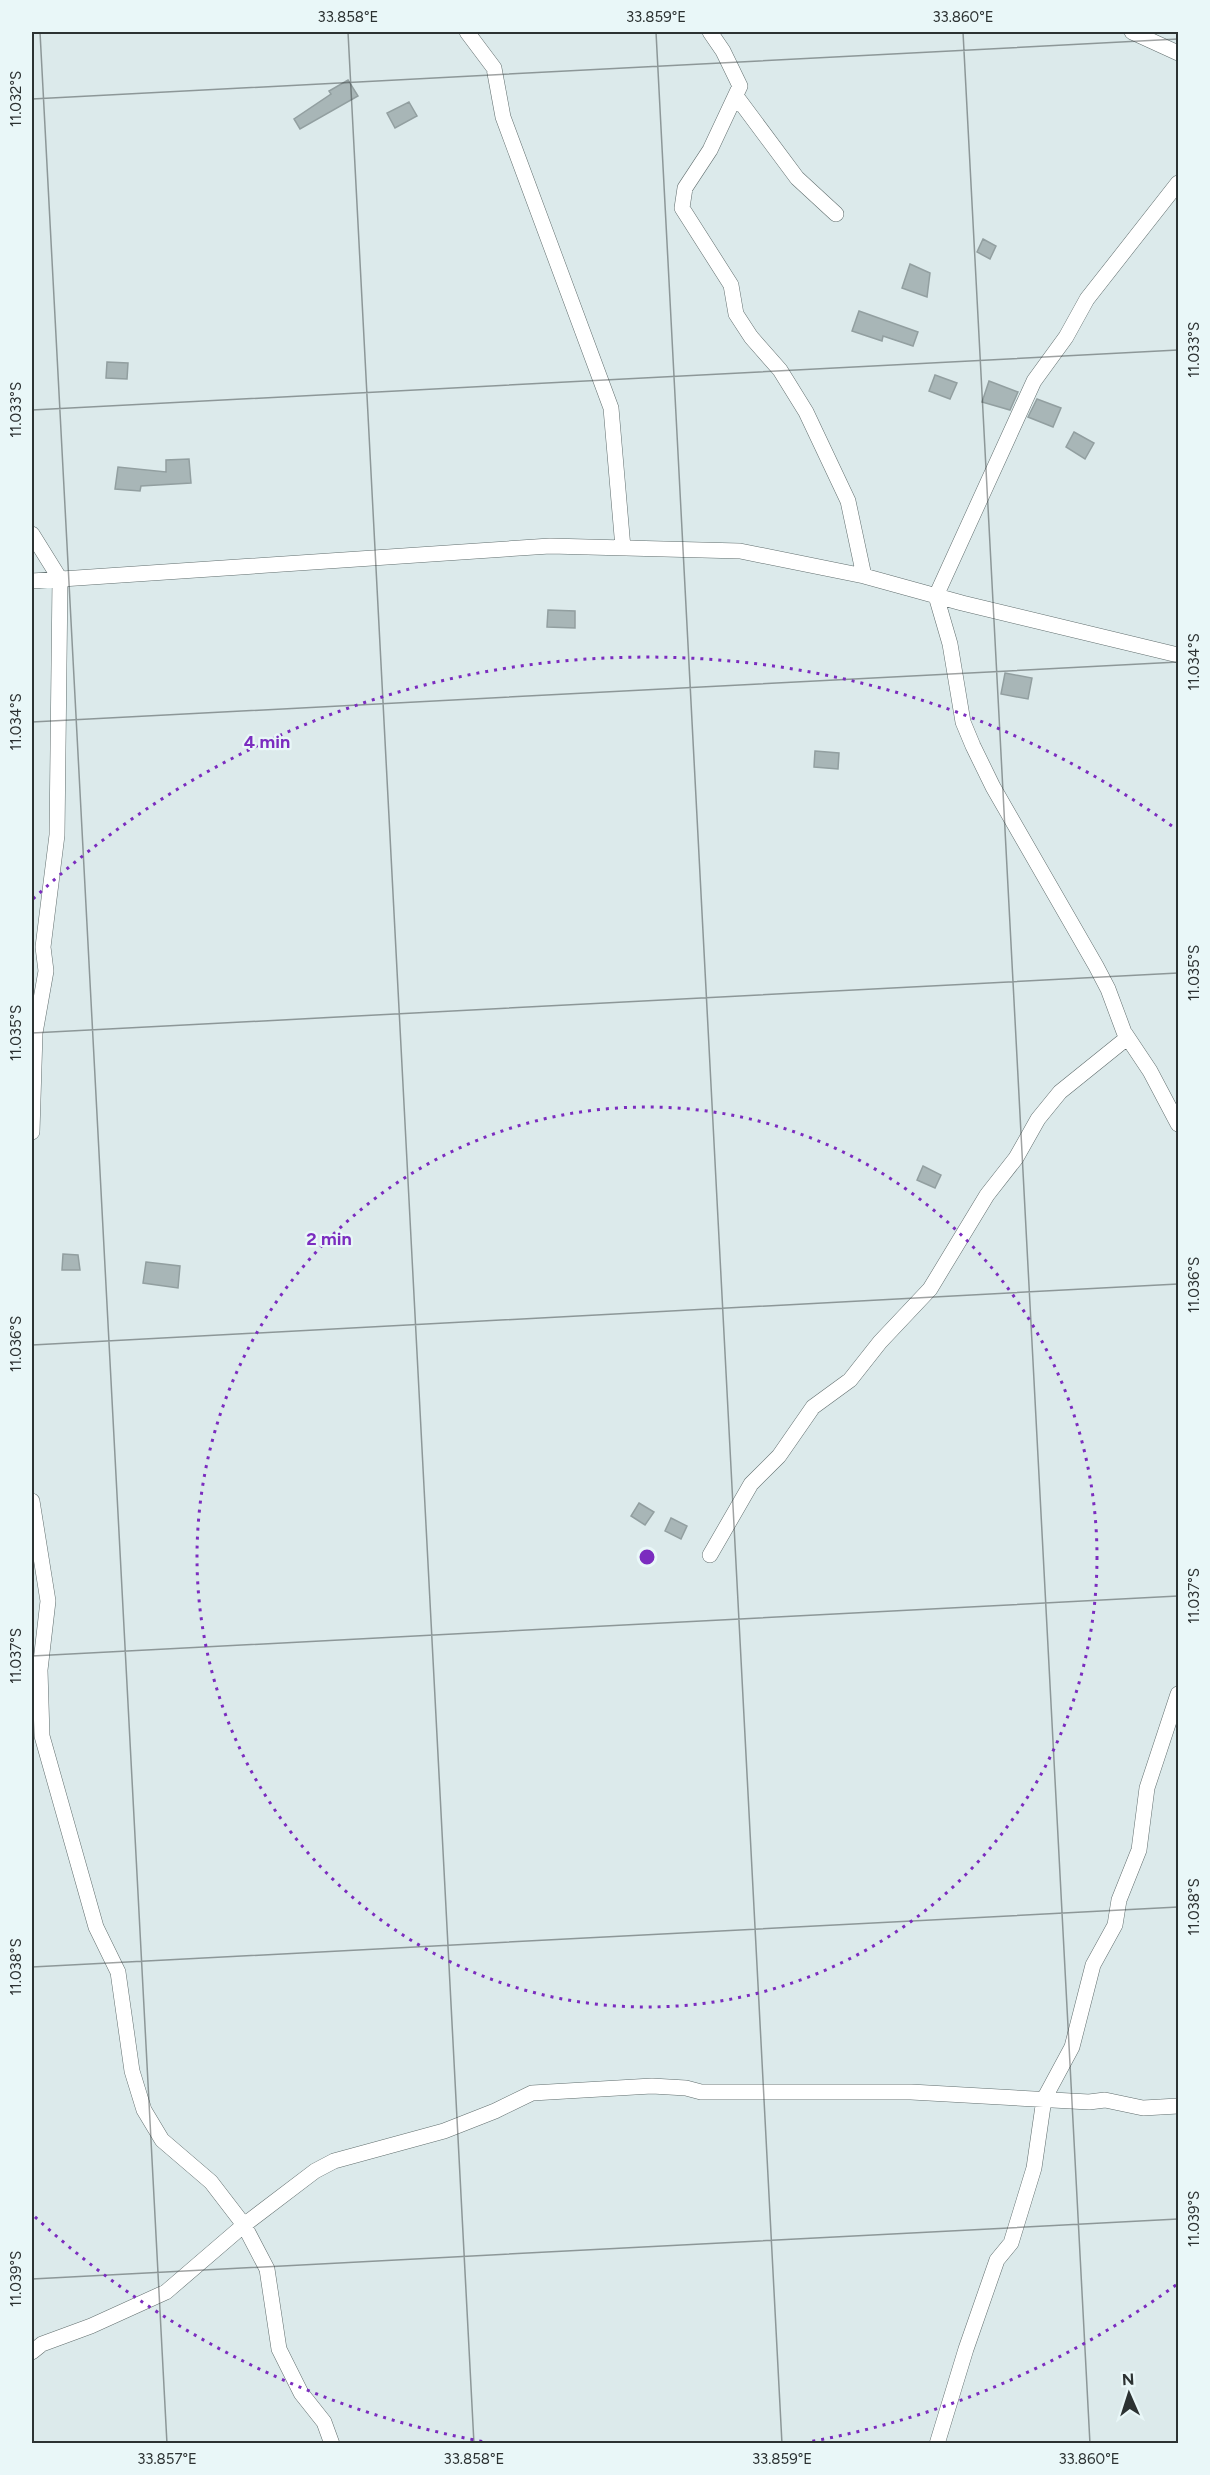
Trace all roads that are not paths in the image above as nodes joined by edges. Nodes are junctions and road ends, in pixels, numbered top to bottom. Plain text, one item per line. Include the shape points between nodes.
1 (467, 32) edge
2 (710, 32) edge
3 (1132, 32) edge
4 (1179, 53) edge
5 (736, 96) junction
6 (1179, 183) edge
7 (836, 214) dead end
8 (32, 534) edge
9 (623, 548) junction
10 (864, 576) junction
11 (60, 579) junction
12 (32, 581) edge
13 (936, 596) junction
14 (1179, 655) edge
15 (1127, 1038) junction
16 (1179, 1124) edge
17 (32, 1132) edge
18 (32, 1501) edge
19 (710, 1555) dead end
20 (1179, 1694) edge
21 (1044, 2099) junction
22 (1179, 2106) edge
23 (244, 2225) junction
24 (32, 2352) edge
25 (332, 2444) edge
26 (937, 2444) edge

1 - 9 street via 494,68 503,117 611,408
2 - 5 street via 737,77 740,87
3 - 4 street
5 - 7 street via 797,178
5 - 10 street via 710,150 685,188 682,207 731,285 736,314 751,338 780,370 806,412 848,501
6 - 13 street via 1087,299 1034,381
8 - 11 street
9 - 10 street via 740,551
9 - 11 street via 550,546
10 - 13 street
11 - 12 street
11 - 17 street via 57,835 43,947 46,971 35,1033
13 - 14 street
13 - 15 street via 950,644 963,722 973,746 1096,966
15 - 16 street
15 - 19 street via 1060,1092 1038,1119 930,1289 850,1380 813,1407 779,1456 751,1484
18 - 23 street via 48,1601 40,1670 42,1736 96,1928 118,1971 132,2071 144,2110 162,2140 212,2182
20 - 21 street via 1148,1788 1139,1850 1119,1900 1115,1925 1093,1965 1072,2047
21 - 22 street via 1105,2100 1143,2108
21 - 23 street via 911,2092 701,2092 652,2086 532,2093 444,2131 334,2161
21 - 26 street via 1034,2168 1011,2243 997,2260
23 - 24 street via 166,2292 42,2344
23 - 25 street via 267,2270 279,2349 301,2394 324,2422

